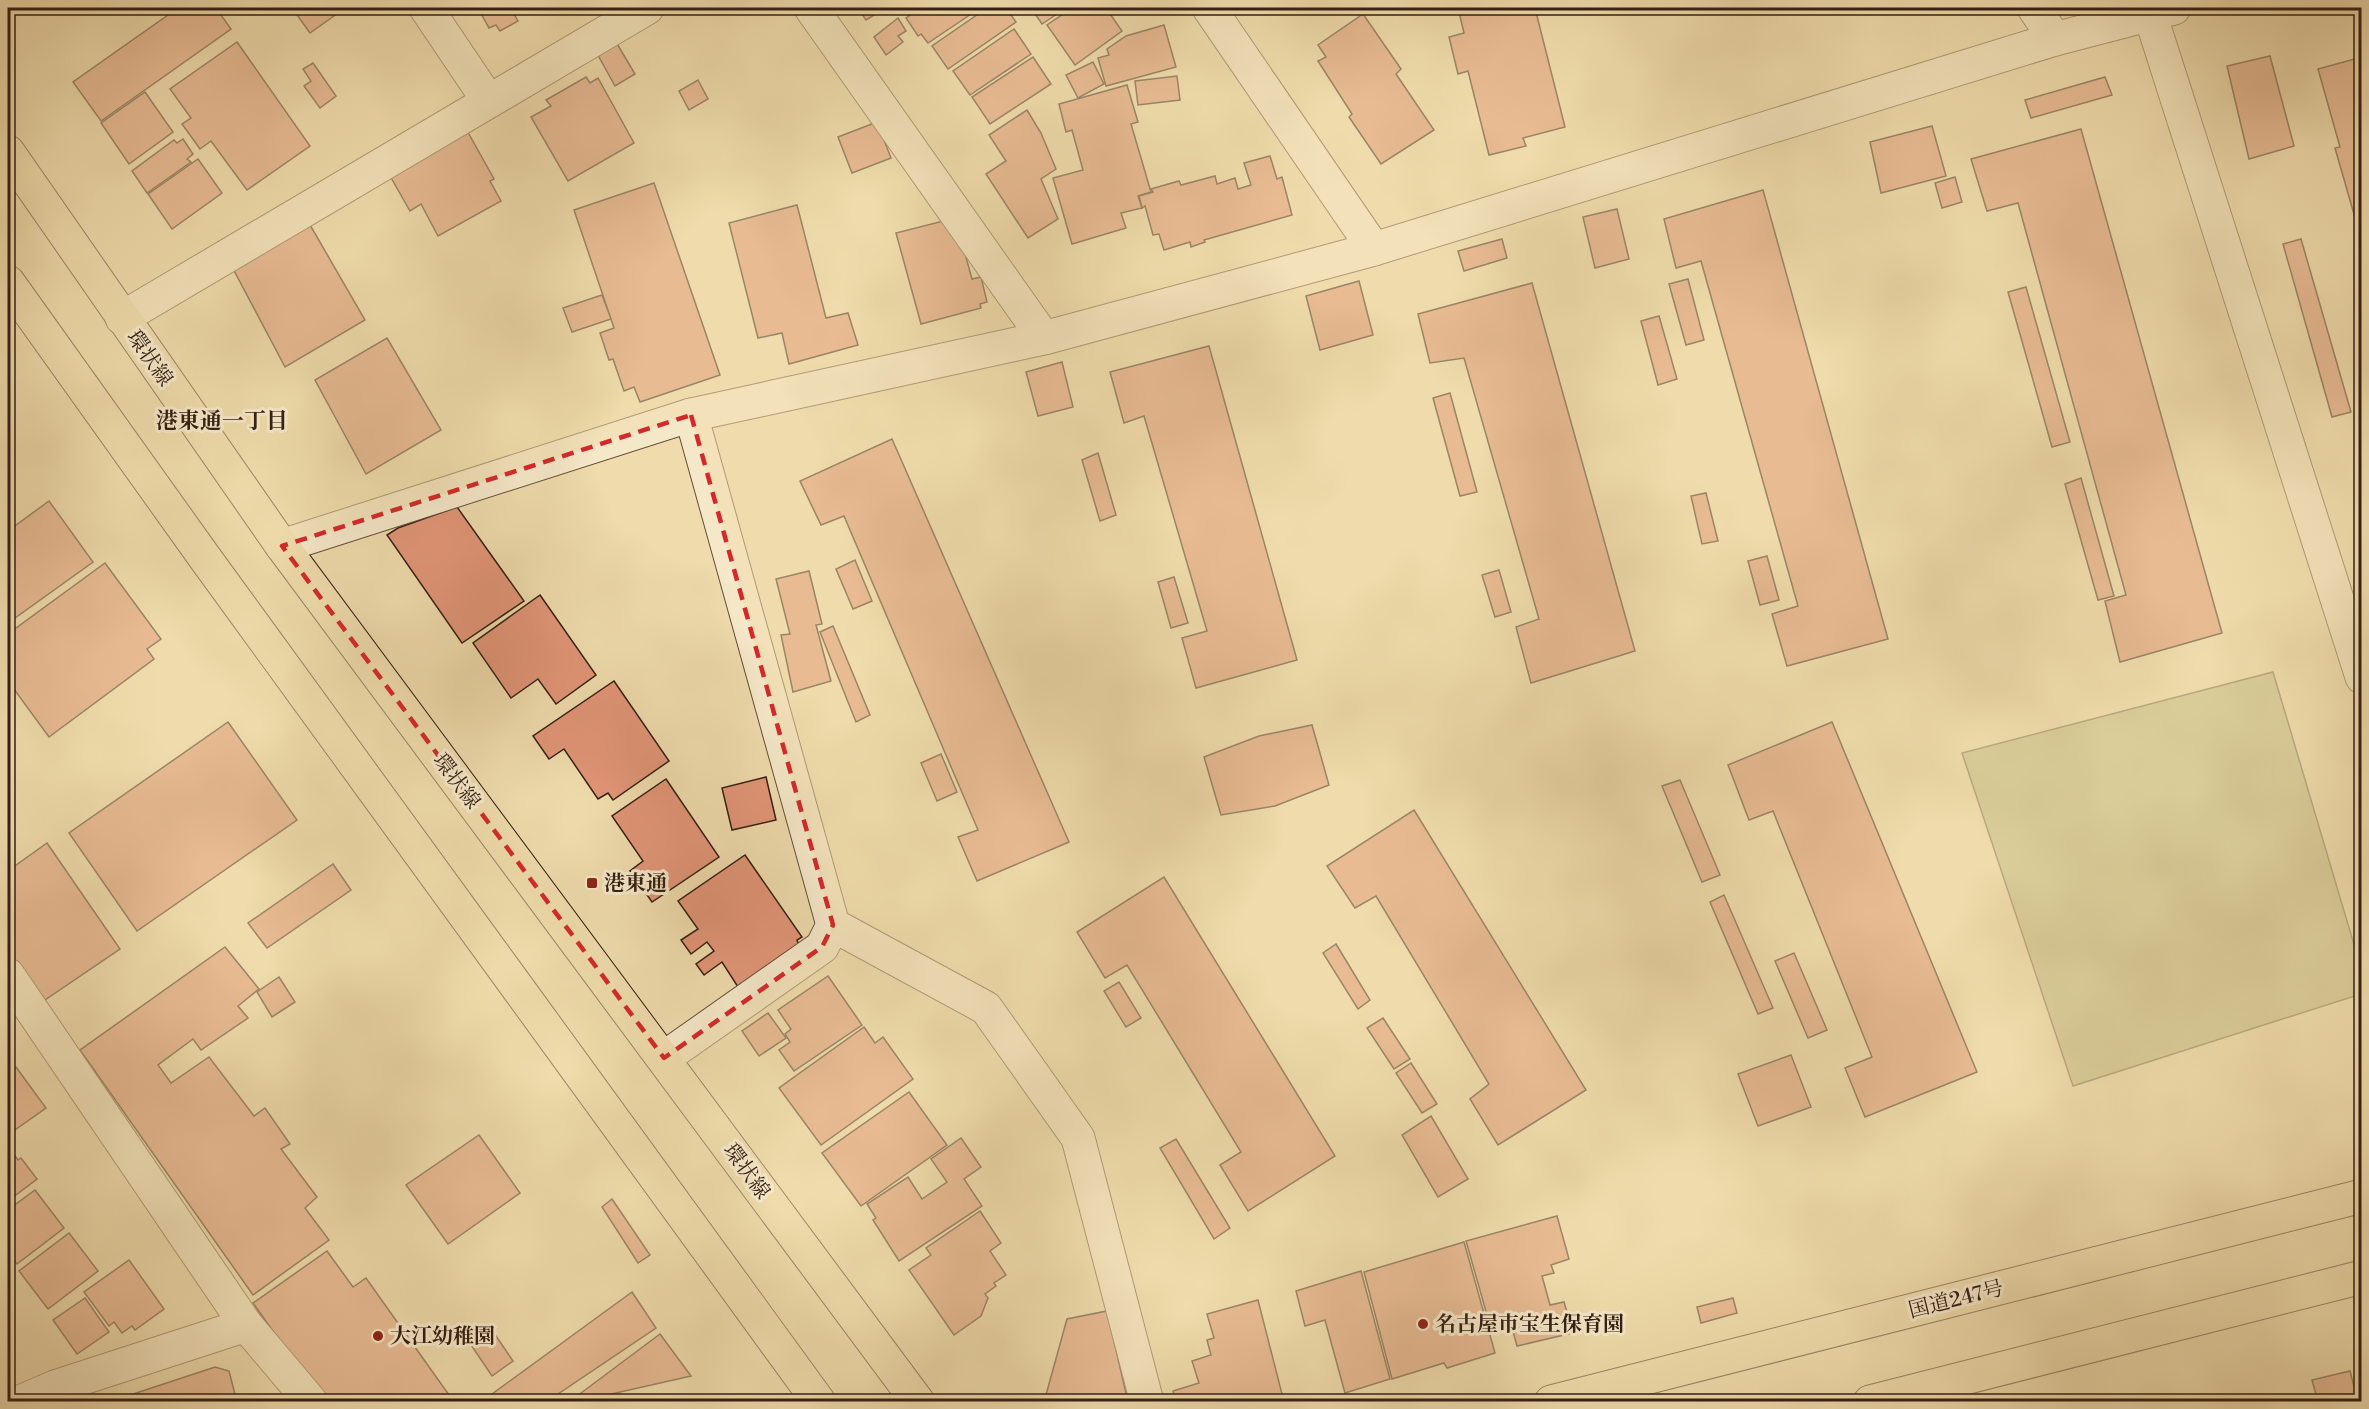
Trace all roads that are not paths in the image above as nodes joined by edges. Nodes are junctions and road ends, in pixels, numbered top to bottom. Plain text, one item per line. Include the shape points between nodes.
1 (426, 8) edge
2 (647, 8) edge
3 (811, 8) edge
4 (1209, 8) edge
5 (2034, 8) edge
6 (2162, 11) edge
7 (2055, 39) junction
8 (488, 100) junction
9 (8, 152) edge
10 (1374, 249) junction
11 (8, 282) edge
12 (122, 318) junction
13 (1044, 338) junction
14 (691, 415) junction
15 (282, 546) junction
16 (2361, 677) edge
17 (833, 925) junction
18 (8, 975) edge
19 (664, 1058) junction
20 (2361, 1196) edge
21 (2361, 1277) edge
22 (246, 1325) junction
23 (20, 1401) edge
24 (312, 1401) edge
25 (819, 1401) edge
26 (918, 1401) edge
27 (1147, 1401) edge
28 (1551, 1401) edge
29 (1870, 1401) edge

1 - 8 street
2 - 8 street
3 - 13 street
4 - 10 street
5 - 7 street
6 - 7 street
6 - 16 street
7 - 10 street
8 - 12 street
9 - 12 main road, 環状線
10 - 13 street
11 - 25 main road
12 - 15 main road, 環状線
13 - 14 street
14 - 15 street
14 - 17 street
15 - 19 main road, 環状線
17 - 19 street via 822,947
17 - 27 street via 986,1008 1078,1138
18 - 22 street
19 - 26 main road, 環状線
20 - 28 main road, 国道247号
21 - 29 main road
22 - 23 street
22 - 24 street

